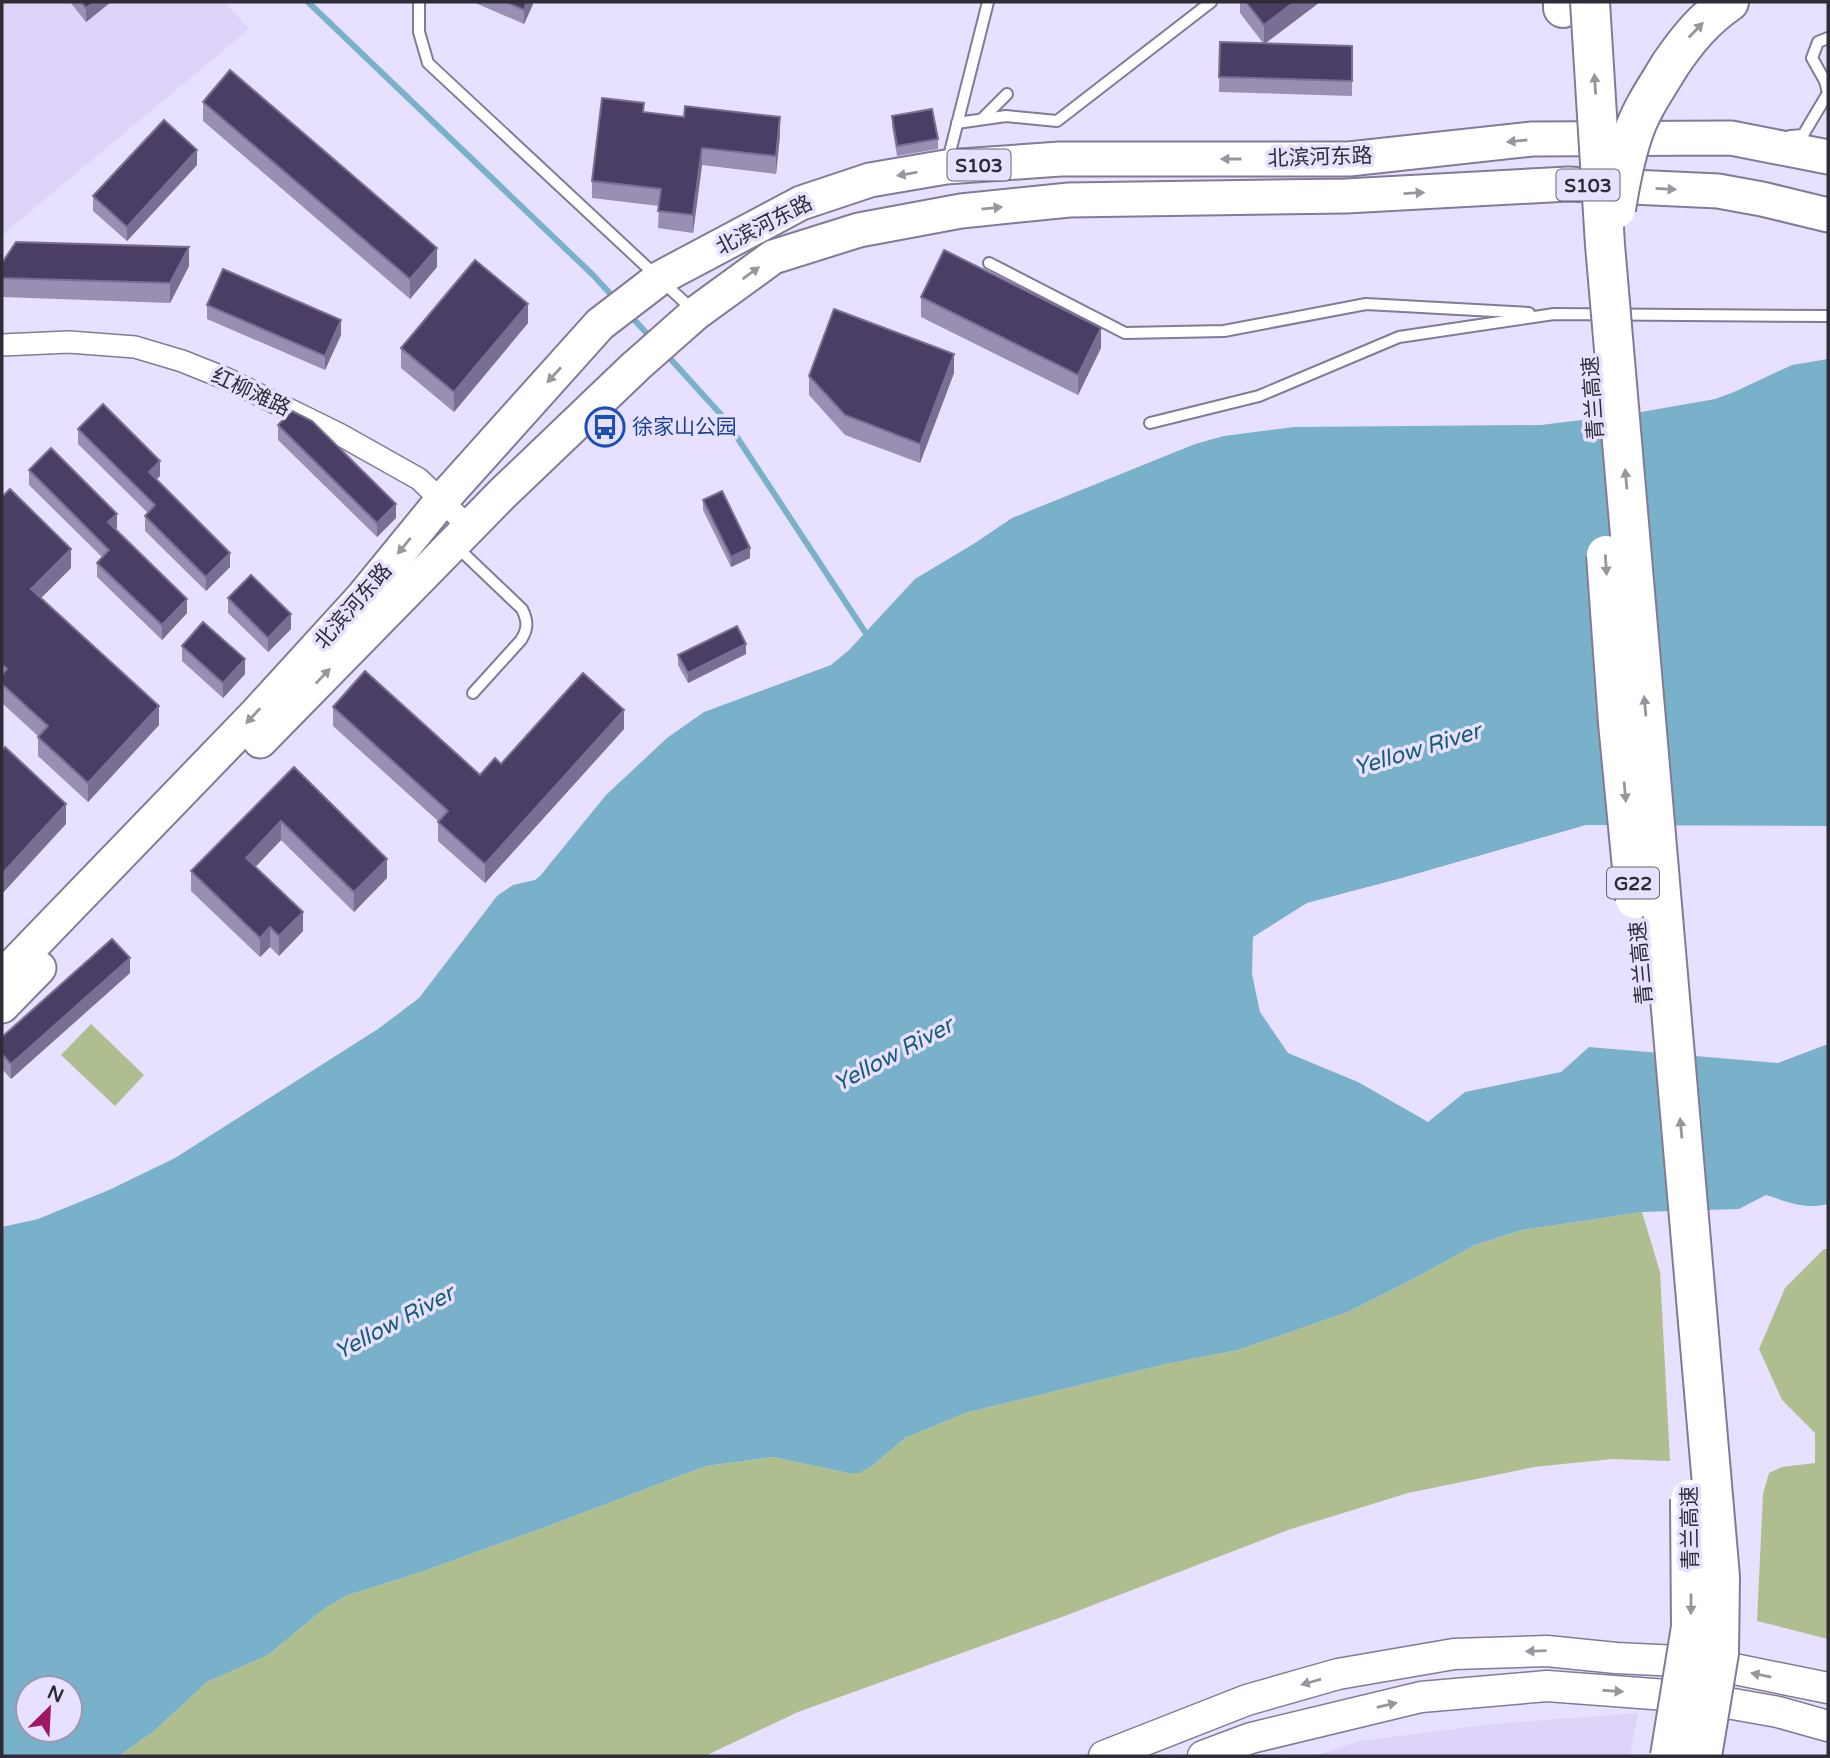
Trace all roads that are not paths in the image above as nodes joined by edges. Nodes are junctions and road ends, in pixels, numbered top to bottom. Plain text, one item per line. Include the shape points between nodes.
1 (419, 2) edge
2 (988, 2) edge
3 (1211, 2) edge
4 (1729, 2) edge
5 (1572, 4) edge
6 (1828, 37) edge
7 (1007, 94) dead end
8 (982, 119) junction
9 (957, 123) junction
10 (1731, 138) junction
11 (1828, 156) edge
12 (946, 167) junction
13 (1828, 215) edge
14 (989, 262) dead end
15 (1608, 274) junction
16 (648, 286) junction
17 (1554, 314) junction
18 (1828, 316) edge
19 (684, 323) junction
20 (2, 345) edge
21 (1150, 423) dead end
22 (442, 500) junction
23 (461, 535) junction
24 (474, 693) dead end
25 (2, 977) edge
26 (2, 1006) edge
27 (1828, 1688) edge
28 (1828, 1726) edge
29 (1104, 1756) edge
30 (1203, 1756) edge
31 (1670, 1756) edge
32 (1702, 1756) edge

1 - 16 lane via 419,32 428,63
2 - 9 lane
3 - 8 lane via 1057,121 1006,116
15 -> 4 highway, bridge via 1622,172 1646,104 1686,40
15 -> 5 highway, bridge
5 -> 31 highway, 青兰高速 / G22, bridge via 1617,710 1690,1489 1691,1627
6 - 10 lane via 1818,42 1812,58 1828,93 1803,135
7 - 8 lane
8 - 9 lane
9 - 12 lane
10 - 11 main road, 北滨河东路 / S103
10 -> 12 main road, 北滨河东路 / S103 via 1532,139 1349,159 1060,159
12 -> 16 main road, 北滨河东路 / S103 via 870,180 801,203
19 -> 13 main road, 北滨河东路 / S103 via 773,257 859,230 961,211 1069,200 1346,196 1568,184 1718,191
14 - 17 lane via 1125,333 1224,331 1366,304
32 -> 15 highway, 青兰高速 / G22, bridge via 1720,1653 1720,1577
16 - 19 lane
16 -> 22 main road, 北滨河东路 via 600,324
17 - 18 lane
17 - 21 lane via 1399,337 1259,397
19 - 23 main road, 北滨河东路
20 - 22 street, 红柳滩路 via 69,342 135,347 182,361 339,434 419,479
22 - 23 street, 红柳滩路
22 -> 25 main road, 北滨河东路 via 362,598 256,714
23 - 24 lane via 522,609 527,625 521,640
26 -> 23 main road, 北滨河东路
27 -> 29 main road via 1699,1662 1547,1651 1454,1654 1338,1674 1247,1700
30 -> 28 main road via 1251,1738 1421,1697 1547,1686 1693,1697

